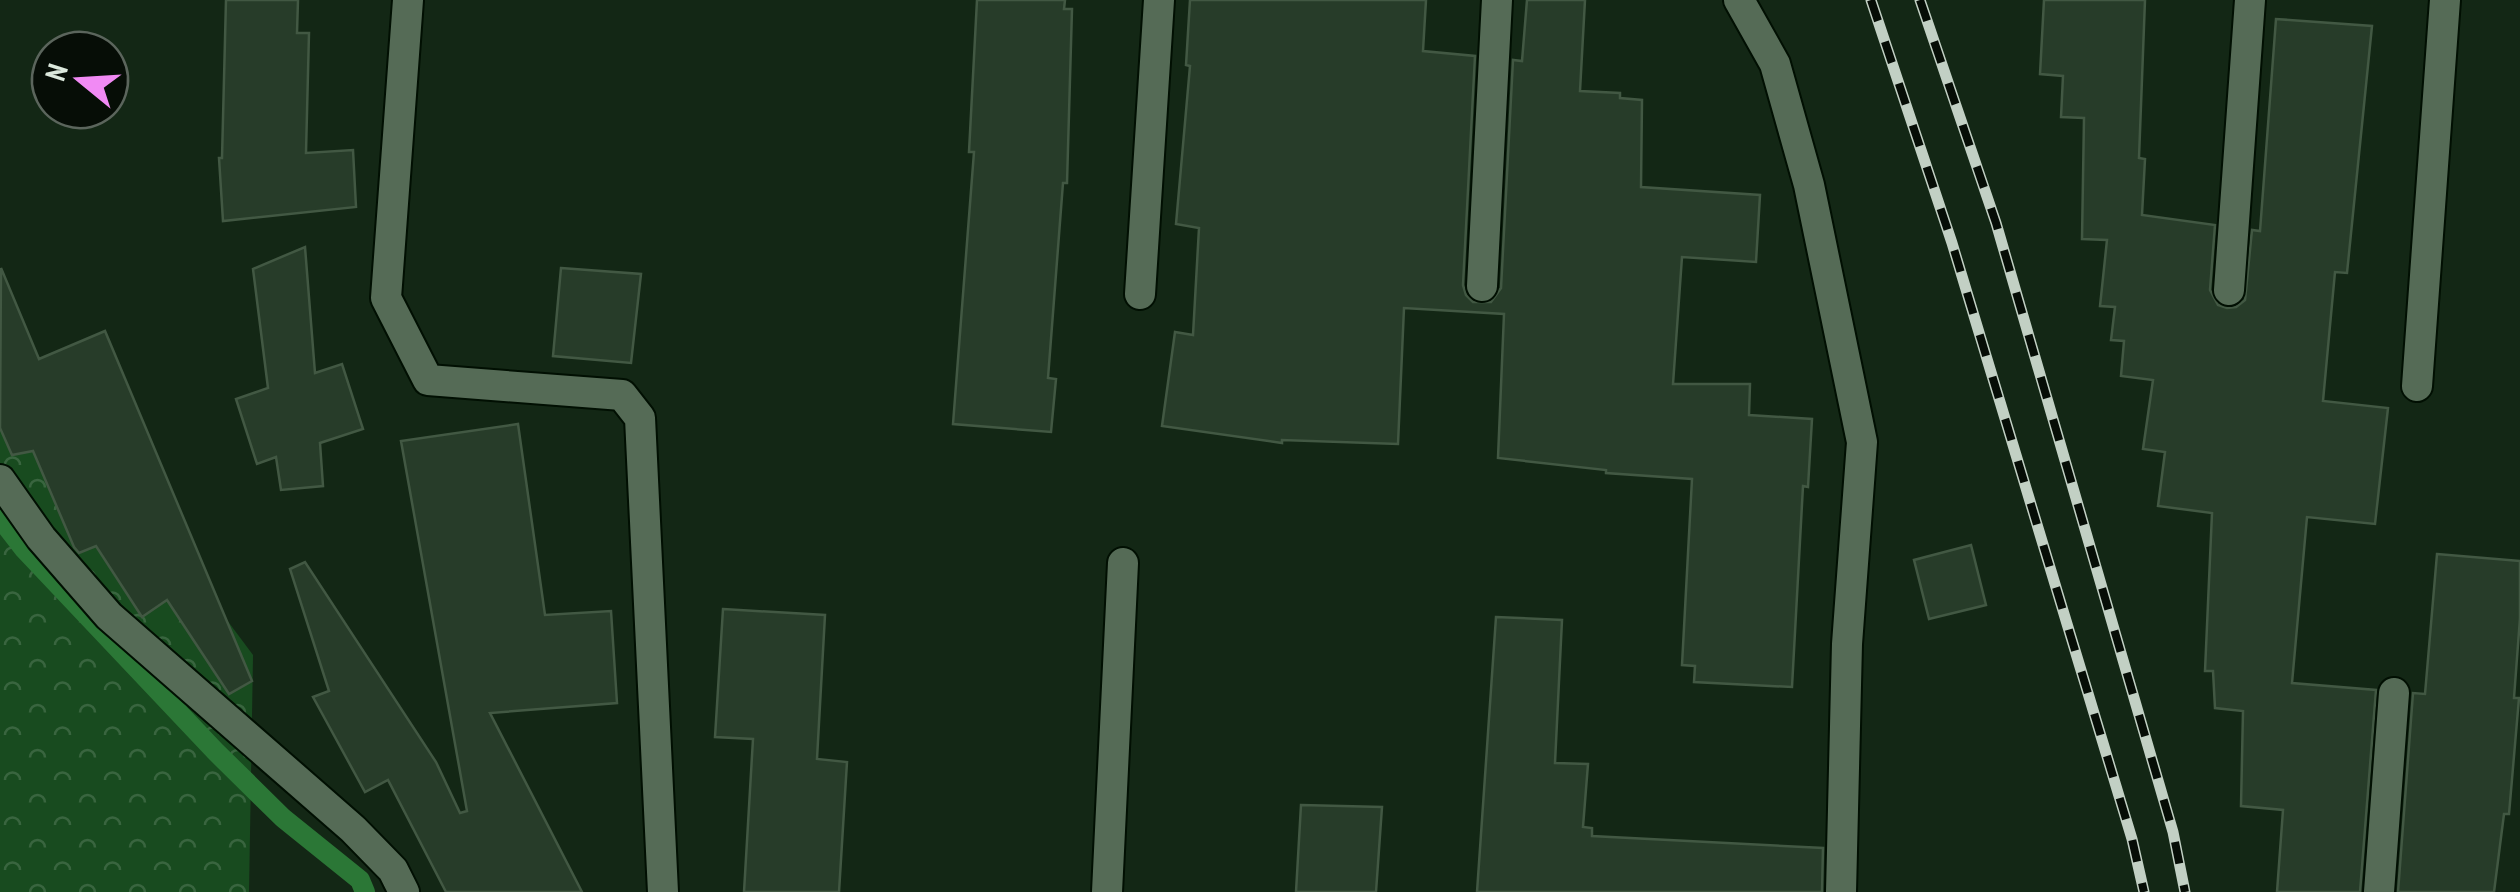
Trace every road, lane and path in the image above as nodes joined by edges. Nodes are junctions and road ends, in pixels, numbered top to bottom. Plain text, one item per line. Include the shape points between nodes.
1 (408, 0) edge
2 (1159, 0) edge
3 (1497, 0) edge
4 (1739, 0) edge
5 (2250, 0) edge
6 (2445, 0) edge
7 (1482, 286) dead end
8 (2228, 290) dead end
9 (1140, 294) dead end
10 (2417, 386) dead end
11 (0, 480) edge
12 (1124, 563) dead end
13 (2394, 694) dead end
14 (404, 892) edge
15 (663, 892) edge
16 (1107, 892) edge
17 (1841, 892) edge
18 (2379, 892) edge

1 - 15 street via 386,298 428,380 622,394 640,418
2 - 9 street
3 - 7 street
4 - 17 street via 1776,64 1809,185 1862,442 1847,644
5 - 8 street
6 - 10 street
11 - 14 street via 109,616 353,830
12 - 16 street
13 - 18 street

